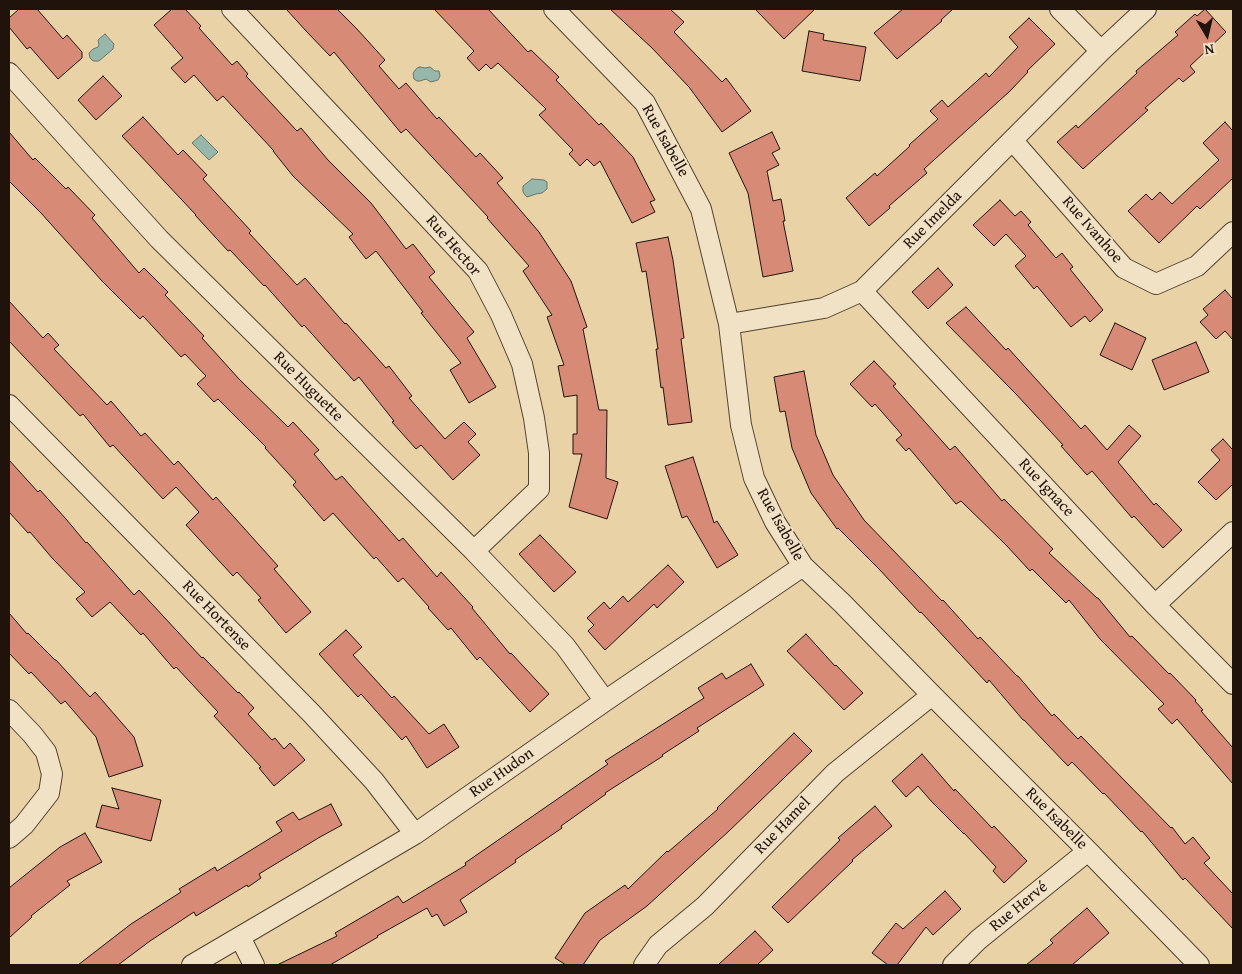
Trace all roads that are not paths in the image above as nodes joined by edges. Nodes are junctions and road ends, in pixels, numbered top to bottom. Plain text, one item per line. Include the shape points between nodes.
1 (232, 9) edge
2 (554, 9) edge
3 (1060, 9) edge
4 (1146, 9) edge
5 (1101, 51) junction
6 (9, 73) edge
7 (1013, 141) junction
8 (1233, 232) edge
9 (862, 291) junction
10 (729, 324) junction
11 (9, 405) edge
12 (1233, 532) edge
13 (474, 551) junction
14 (803, 566) junction
15 (1155, 605) junction
16 (1233, 684) edge
17 (932, 695) junction
18 (605, 701) junction
19 (9, 710) edge
20 (415, 834) junction
21 (9, 838) edge
22 (1088, 851) junction
23 (240, 936) junction
24 (192, 965) edge
25 (254, 965) edge
26 (644, 965) edge
27 (954, 965) edge
28 (1198, 965) edge

1 - 13 street, Rue Hector via 478,270 501,315 522,364 534,418 539,488
2 - 10 street, Rue Isabelle via 645,103 701,208
3 - 5 street
4 - 5 street, Rue Imelda
5 - 7 street, Rue Imelda
6 - 13 street, Rue Huguette via 159,239
7 - 8 street, Rue Ivanhoe via 1124,268 1156,284 1197,266
7 - 9 street, Rue Imelda
9 - 10 street, Rue Imelda via 824,308
9 - 15 street, Rue Ignace
10 - 14 street, Rue Isabelle via 741,425 754,478 775,522
11 - 20 street, Rue Hortense via 312,714 374,781
12 - 15 street
13 - 18 street, Rue Huguette via 565,646
14 - 17 street, Rue Isabelle
14 - 18 street, Rue Hudon
15 - 16 street, Rue Ignace
17 - 22 street, Rue Isabelle
17 - 26 street, Rue Hamel via 835,773 705,906 658,945
18 - 20 street, Rue Hudon
19 - 21 street via 46,752 52,774 49,792 24,825
20 - 23 street, Rue Hudon
22 - 27 street, Rue Hervé via 978,940
22 - 28 street, Rue Isabelle
23 - 24 street, Rue Hudon
23 - 25 street

